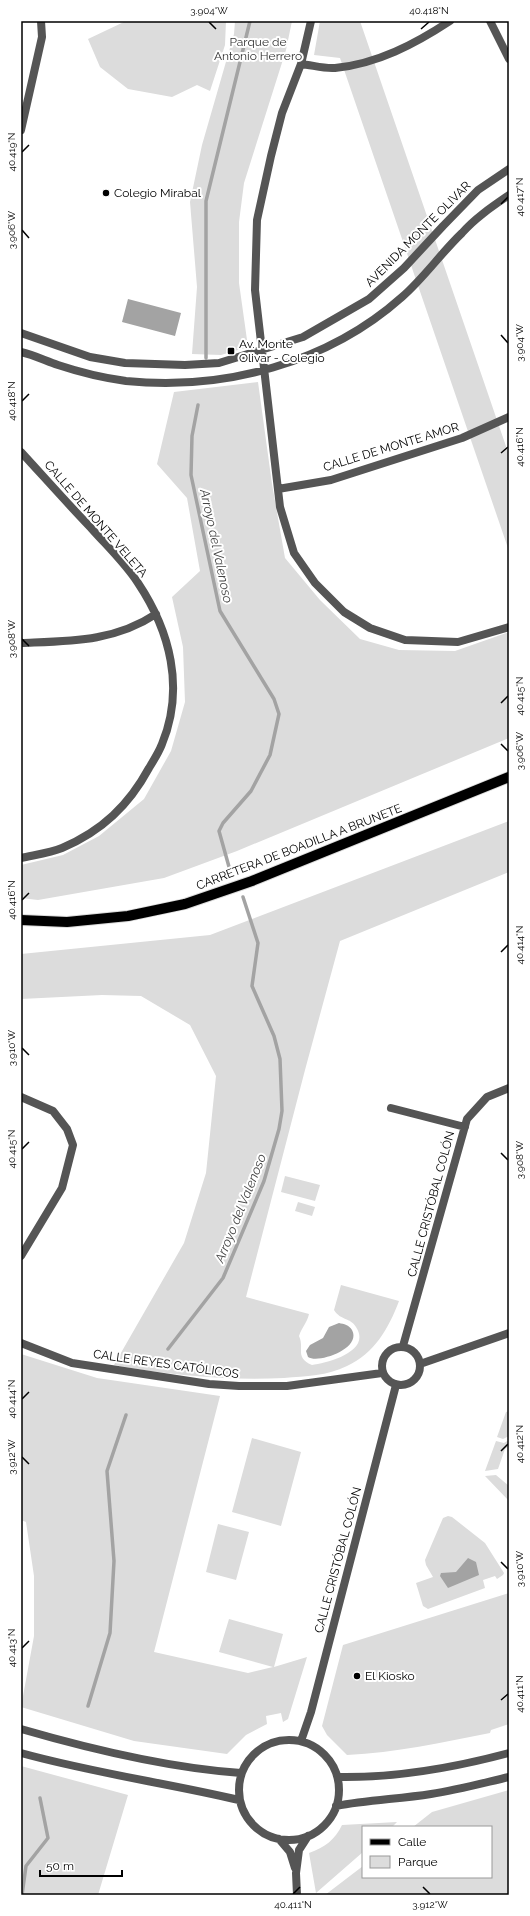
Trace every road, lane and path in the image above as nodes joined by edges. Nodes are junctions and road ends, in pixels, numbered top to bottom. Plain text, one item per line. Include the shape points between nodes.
1 (42, 21) edge
2 (311, 21) edge
3 (450, 21) edge
4 (490, 21) edge
5 (509, 59) edge
6 (301, 64) junction
7 (21, 130) edge
8 (509, 169) edge
9 (509, 195) edge
10 (21, 333) edge
11 (262, 350) junction
12 (21, 352) edge
13 (264, 371) junction
14 (509, 417) edge
15 (21, 452) edge
16 (278, 489) junction
17 (156, 614) junction
18 (509, 627) edge
19 (21, 643) edge
20 (509, 777) edge
21 (21, 858) edge
22 (21, 920) edge
23 (509, 1088) edge
24 (21, 1097) edge
25 (391, 1108) dead end
26 (465, 1127) junction
27 (21, 1256) edge
28 (509, 1333) edge
29 (21, 1343) edge
30 (403, 1346) junction
31 (420, 1364) junction
32 (382, 1373) junction
33 (396, 1385) junction
34 (21, 1729) edge
35 (301, 1741) junction
36 (21, 1753) edge
37 (509, 1753) edge
38 (241, 1773) junction
39 (338, 1777) junction
40 (509, 1777) edge
41 (239, 1800) junction
42 (336, 1806) junction
43 (308, 1836) junction
44 (279, 1839) junction
45 (296, 1873) junction
46 (297, 1895) edge

1 - 7 street via 42,37
2 - 6 street
3 - 6 street via 427,37 374,61 333,68
4 - 5 street
6 - 11 street via 282,113 258,220 255,290
8 - 11 street, AVENIDA MONTE OLIVAR via 478,190 404,268 369,299 303,337
9 - 13 street via 463,231 404,296 373,321 326,348
10 - 11 street, AVENIDA MONTE OLIVAR via 90,356 125,362 219,364
11 - 13 street
12 - 13 street via 59,366 126,380 205,381
13 - 16 street
14 - 16 street, CALLE DE MONTE AMOR via 462,438 331,480
15 - 17 street, CALLE DE MONTE VELETA via 119,559 138,583
16 - 18 street via 280,507 294,553 315,583 344,612 370,628 405,640 458,642
17 - 19 street via 143,623 85,640
17 - 21 street, CALLE DE MONTE VELETA via 170,652 174,692 172,710 162,744 140,784 128,802 97,829 61,848
20 - 22 main road, CARRETERA DE BOADILLA A BRUNETE via 252,881 186,904 128,916 67,922
23 - 26 street, CALLE CRISTÓBAL COLÓN via 487,1097 467,1120
24 - 27 street via 53,1111 67,1129 73,1145 62,1188
25 - 26 street
26 - 30 street, CALLE CRISTÓBAL COLÓN
28 - 31 street
29 - 32 street, CALLE REYES CATÓLICOS via 72,1363 209,1384 287,1386
30 - 31 street via 414,1352
30 - 32 street via 385,1354 381,1366
31 - 33 street via 413,1381
32 - 33 street
33 - 35 street, CALLE CRISTÓBAL COLÓN via 311,1712
34 - 38 street via 72,1744 129,1756
35 - 38 street via 287,1739 272,1742 259,1749 248,1760
35 - 39 street via 314,1746 324,1754
36 - 41 street via 117,1777
37 - 39 street via 458,1766 369,1778
38 - 41 street via 238,1786
39 - 42 street
40 - 42 street via 460,1789
41 - 44 street via 244,1814 253,1826
42 - 43 street via 325,1824
43 - 44 street via 294,1840
43 - 45 street via 299,1850
44 - 45 street via 290,1852
45 - 46 street

